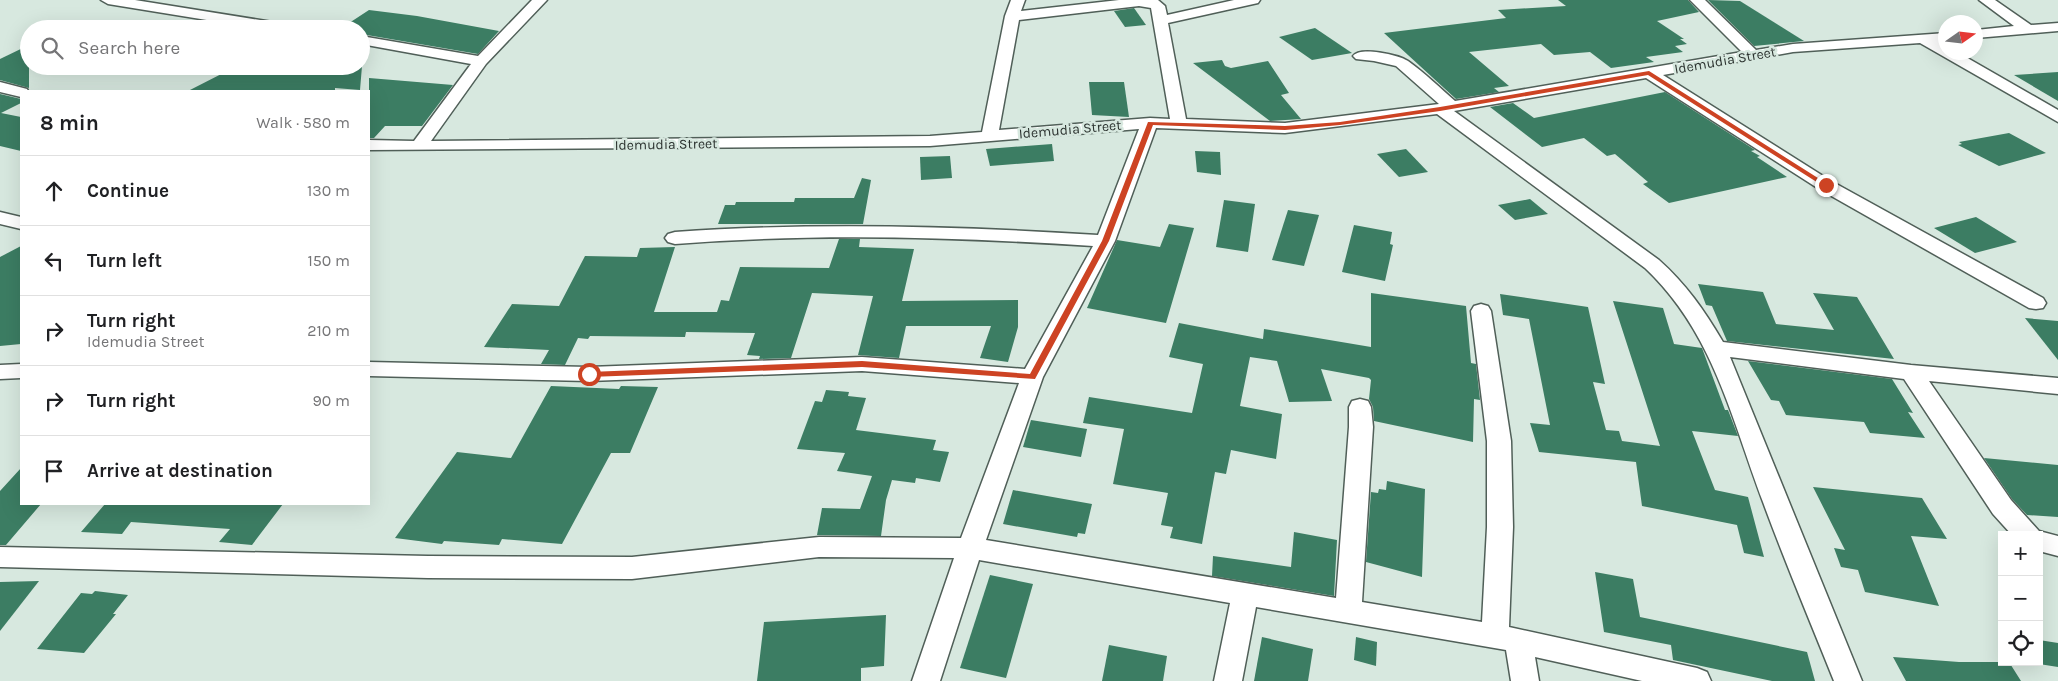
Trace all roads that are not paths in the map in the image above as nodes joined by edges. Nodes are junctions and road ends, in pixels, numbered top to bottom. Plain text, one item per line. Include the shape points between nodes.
1 (108, 0) edge
2 (540, 0) edge
3 (1018, 0) edge
4 (1253, 0) edge
5 (1697, 0) edge
6 (1986, 0) edge
7 (1076, 4) edge
8 (1012, 16) junction
9 (234, 20) edge
10 (1162, 20) junction
11 (2058, 27) edge
12 (2029, 30) junction
13 (1983, 33) edge
14 (1938, 37) edge
15 (1921, 38) junction
16 (370, 42) edge
17 (1753, 55) junction
18 (1361, 56) dead end
19 (481, 60) junction
20 (1649, 73) junction
21 (0, 87) edge
22 (20, 92) edge
23 (1446, 108) junction
24 (2058, 117) edge
25 (1150, 123) junction
26 (1179, 124) junction
27 (989, 136) junction
28 (370, 145) edge
29 (420, 146) junction
30 (0, 218) edge
31 (20, 223) edge
32 (675, 238) dead end
33 (1105, 241) junction
34 (2036, 303) dead end
35 (1481, 310) dead end
36 (1717, 348) junction
37 (370, 369) edge
38 (20, 371) edge
39 (0, 372) edge
40 (1911, 372) junction
41 (1032, 377) junction
42 (2058, 386) edge
43 (1360, 407) dead end
44 (2024, 531) edge
45 (2043, 542) edge
46 (2058, 546) edge
47 (970, 548) junction
48 (0, 557) edge
49 (1245, 594) junction
50 (1348, 611) junction
51 (1506, 639) junction
52 (926, 681) edge
53 (1228, 681) edge
54 (1525, 681) edge
55 (1697, 681) edge
56 (1848, 681) edge

1 - 9 street
2 - 19 street
3 - 8 street
4 - 10 street
5 - 17 street
6 - 12 street
7 - 8 street
7 - 10 street via 1146,1 1158,6
8 - 27 street
10 - 26 street
11 - 12 street
12 - 13 street
14 - 15 street, Idemudia Street
15 - 17 street, Idemudia Street via 1793,48
15 - 24 street
16 - 19 street
17 - 20 street, Idemudia Street
18 - 23 street via 1401,63
19 - 29 street
20 - 23 street, Idemudia Street
20 - 34 street via 1826,185
21 - 22 street
23 - 26 street, Idemudia Street via 1340,124 1285,128
23 - 36 street via 1667,275
25 - 26 street, Idemudia Street
25 - 27 street, Idemudia Street
25 - 33 street
27 - 29 street, Idemudia Street via 930,141
28 - 29 street, Idemudia Street
30 - 31 street
32 - 33 street via 716,234 877,232
33 - 41 street
35 - 51 street via 1499,441
36 - 40 street
36 - 56 street via 1775,503
37 - 41 street via 589,374 862,364
38 - 39 street
40 - 42 street
40 - 44 street via 2002,507
41 - 47 street
43 - 50 street
45 - 46 street
47 - 48 street via 819,547 632,568 428,567
47 - 49 street
47 - 52 street
49 - 50 street
49 - 53 street
50 - 51 street
51 - 54 street
51 - 55 street

